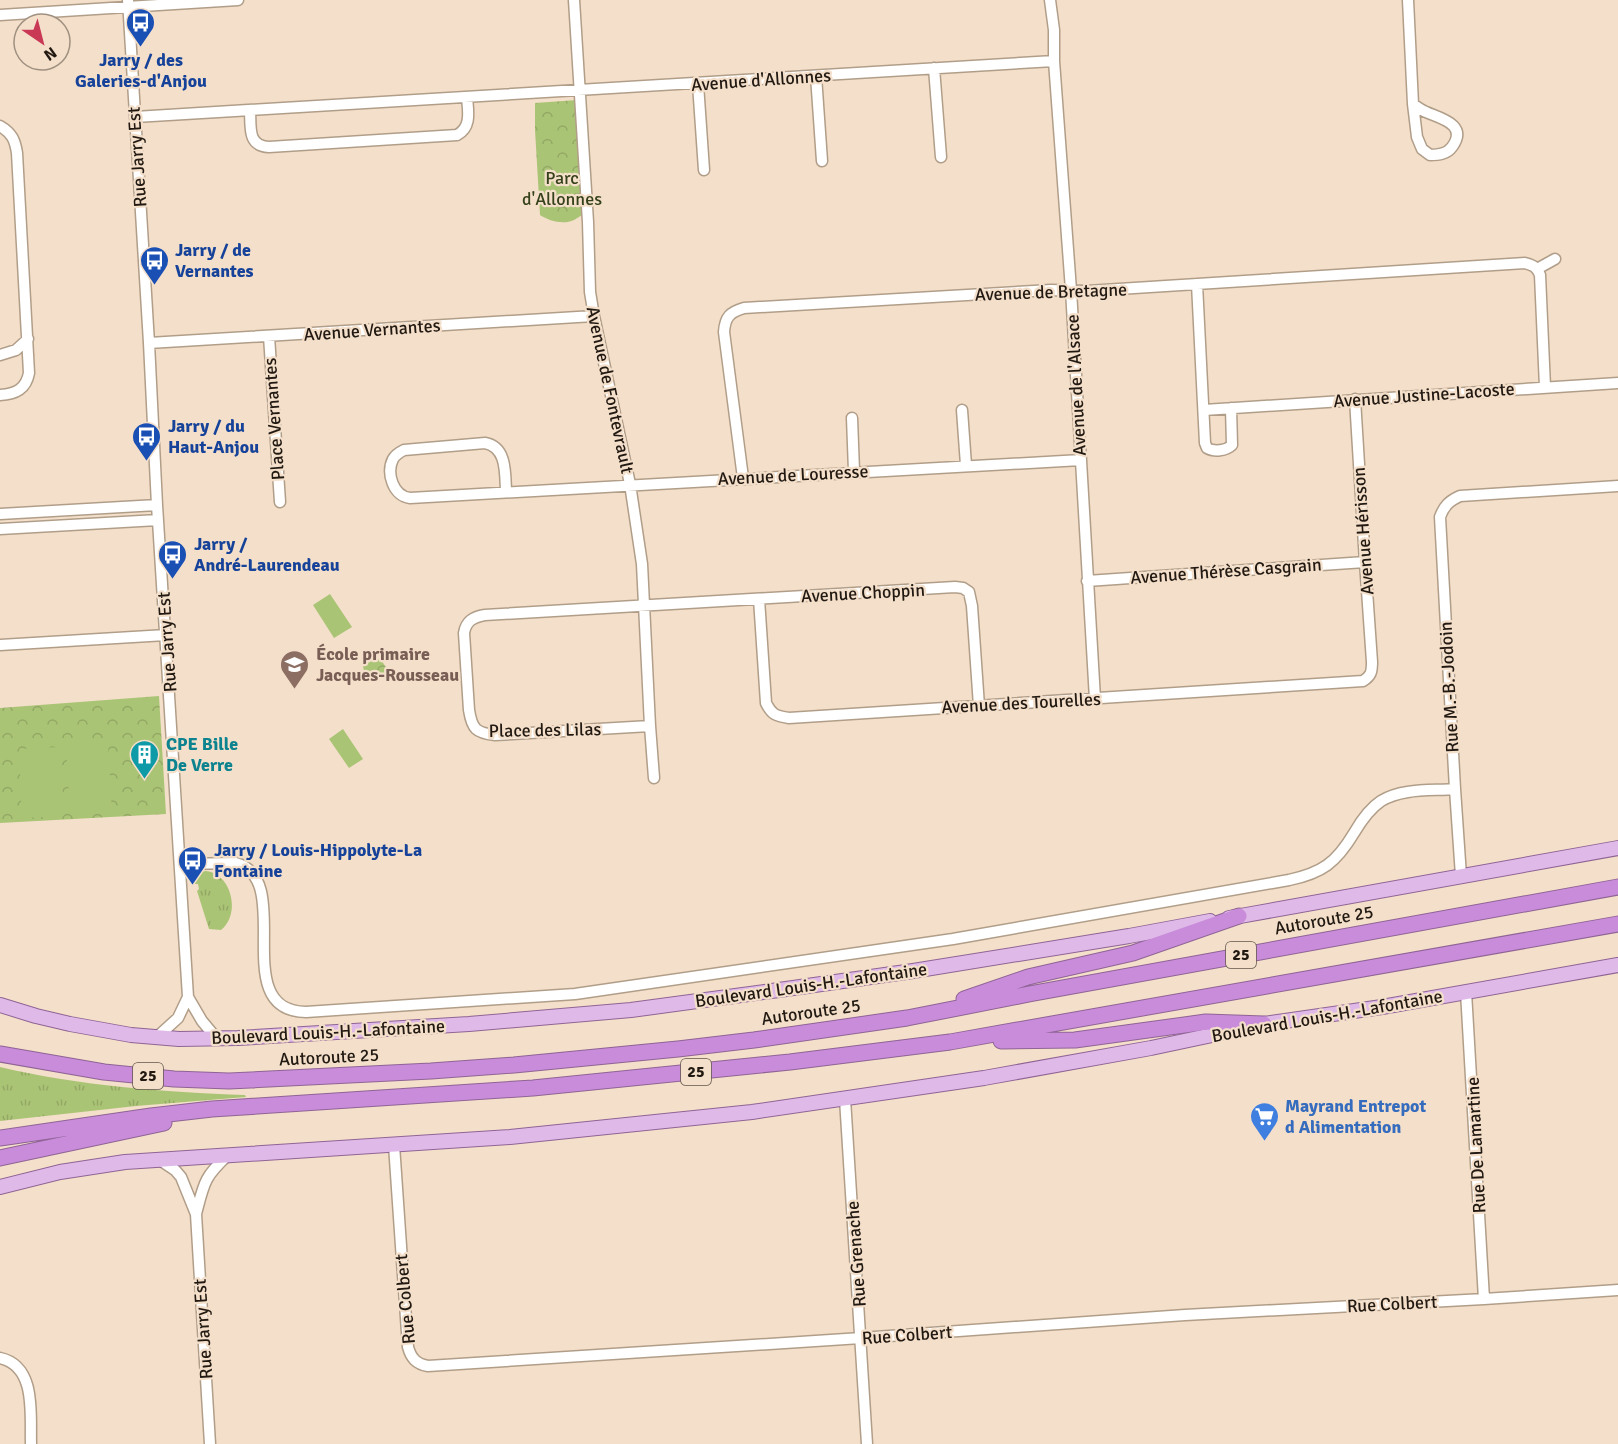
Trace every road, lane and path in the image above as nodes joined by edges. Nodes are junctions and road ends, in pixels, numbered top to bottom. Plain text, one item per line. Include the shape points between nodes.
1 (238, 0) edge
2 (574, 0) edge
3 (1050, 0) edge
4 (1408, 0) edge
5 (128, 3) edge
6 (0, 15) edge
7 (1054, 61) junction
8 (934, 68) junction
9 (816, 76) junction
10 (698, 84) junction
11 (579, 91) junction
12 (467, 97) junction
13 (1413, 104) junction
14 (250, 110) junction
15 (135, 117) junction
16 (0, 126) edge
17 (941, 157) dead end
18 (822, 161) dead end
19 (704, 170) dead end
20 (1555, 259) dead end
21 (1537, 269) junction
22 (1197, 284) junction
23 (1071, 290) junction
24 (594, 316) junction
25 (269, 336) junction
26 (28, 339) junction
27 (149, 343) junction
28 (0, 355) edge
29 (1618, 383) edge
30 (1545, 387) junction
31 (0, 395) edge
32 (1355, 399) junction
33 (1231, 408) junction
34 (962, 410) dead end
35 (1204, 410) junction
36 (852, 418) dead end
37 (1081, 459) junction
38 (966, 465) junction
39 (854, 471) junction
40 (743, 478) junction
41 (630, 484) junction
42 (1618, 486) edge
43 (506, 491) junction
44 (280, 502) dead end
45 (157, 505) junction
46 (0, 514) edge
47 (158, 520) junction
48 (0, 529) edge
49 (1365, 562) junction
50 (1087, 580) junction
51 (759, 599) junction
52 (643, 606) junction
53 (166, 634) junction
54 (0, 645) edge
55 (1372, 662) joint
56 (1095, 699) junction
57 (979, 706) junction
58 (650, 726) junction
59 (654, 778) dead end
60 (1455, 789) junction
61 (1618, 848) edge
62 (180, 864) junction
63 (1461, 876) junction
64 (1618, 882) edge
65 (1618, 887) edge
66 (1575, 894) junction
67 (1239, 916) junction
68 (1618, 924) edge
69 (1618, 932) edge
70 (1519, 941) junction
71 (1618, 965) edge
72 (1466, 992) junction
73 (188, 997) junction
74 (0, 1005) edge
75 (907, 1018) junction
76 (1264, 1024) junction
77 (157, 1037) junction
78 (217, 1039) junction
79 (950, 1042) junction
80 (0, 1044) edge
81 (0, 1054) edge
82 (33, 1060) junction
83 (846, 1099) junction
84 (238, 1107) junction
85 (0, 1137) edge
86 (394, 1145) junction
87 (228, 1155) junction
88 (0, 1158) edge
89 (160, 1160) junction
90 (0, 1187) edge
91 (196, 1214) junction
92 (1618, 1290) edge
93 (1484, 1299) junction
94 (861, 1338) junction
95 (0, 1358) edge
96 (31, 1444) edge
97 (210, 1444) edge
98 (867, 1444) edge

1 - 5 street
2 - 11 street, Avenue de Fontevrault
3 - 7 street, Avenue de l'Alsace
4 - 13 street
5 - 6 street
5 - 15 street, Rue Jarry Est
7 - 8 street, Avenue d'Allonnes
7 - 23 street, Avenue de l'Alsace
8 - 9 street, Avenue d'Allonnes
8 - 17 street
9 - 10 street, Avenue d'Allonnes
9 - 18 street
10 - 11 street, Avenue d'Allonnes
10 - 19 street
11 - 12 street, Avenue d'Allonnes
11 - 24 street, Avenue de Fontevrault
12 - 14 street, Avenue d'Allonnes
12 - 14 street via 468,119 463,132 457,135 269,147 254,141
13 - 13 street via 1422,148 1430,155 1452,148 1457,133 1451,123
14 - 15 street, Avenue d'Allonnes
15 - 27 street, Rue Jarry Est
16 - 26 street via 10,132 17,153
20 - 21 street
21 - 22 street, Avenue de Bretagne via 1526,263
21 - 30 street
22 - 23 street, Avenue de Bretagne
22 - 35 street
23 - 37 street, Avenue de l'Alsace
23 - 40 street, Avenue de Bretagne via 735,310 727,315 724,332
24 - 25 street, Avenue Vernantes
24 - 41 street, Avenue de Fontevrault
25 - 27 street, Avenue Vernantes
25 - 44 street, Place Vernantes
26 - 28 street via 16,350
26 - 31 street via 28,381 17,392
27 - 45 street, Rue Jarry Est
29 - 30 street, Avenue Justine-Lacoste
30 - 32 street, Avenue Justine-Lacoste
32 - 33 street, Avenue Justine-Lacoste
32 - 49 street, Avenue Hérisson
33 - 35 street, Avenue Justine-Lacoste
33 - 35 street via 1230,447 1212,450 1205,443
34 - 38 street
36 - 39 street
37 - 38 street, Avenue de Louresse
37 - 50 street, Avenue de l'Alsace
38 - 39 street, Avenue de Louresse
39 - 40 street, Avenue de Louresse
40 - 41 street, Avenue de Louresse
41 - 43 street, Avenue de Louresse
41 - 52 street, Avenue de Fontevrault via 640,544
42 - 60 street, Rue M.-B.-Jodoin via 1460,496 1444,507 1440,517
43 - 43 street, Avenue de Louresse via 405,497 394,487 391,465 404,450 492,444 502,457
45 - 46 street
45 - 47 street, Rue Jarry Est
47 - 48 street
47 - 53 street, Rue Jarry Est
49 - 50 street, Avenue Thérèse Casgrain
49 - 55 street, Avenue Hérisson
50 - 56 street, Avenue de l'Alsace
51 - 52 street, Avenue Choppin
51 - 57 street, Avenue des Tourelles via 766,703 777,716
51 - 57 street, Avenue Choppin via 963,588 969,592 972,606
52 - 58 street, Avenue de Fontevrault
52 - 58 street, Place des Lilas via 476,617 465,627 464,639 470,720 483,734
53 - 54 street
53 - 62 street, Rue Jarry Est
55 - 56 street, Avenue des Tourelles via 1370,677 1363,681
56 - 57 street, Avenue des Tourelles
58 - 59 street, Avenue de Fontevrault
60 - 62 street, Boulevard Louis-H.-Lafontaine via 1406,792 1390,797 1363,819 1331,864 1288,880 953,939 575,994 306,1012 276,1002 267,985 260,886 254,876 236,863
60 - 63 street, Rue M.-B.-Jodoin
61 - 63 main road, Boulevard Louis-H.-Lafontaine
62 - 73 street, Rue Jarry Est
63 - 67 main road, Boulevard Louis-H.-Lafontaine
64 - 66 highway
65 - 66 highway, Autoroute 25 / 25
66 - 75 highway, Autoroute 25 / 25
67 - 75 highway via 1133,953 1028,977
67 - 78 main road, Boulevard Louis-H.-Lafontaine via 902,972 631,1010
68 - 70 highway, 25
69 - 70 highway
70 - 79 highway, 25
71 - 72 main road, Boulevard Louis-H.-Lafontaine
72 - 76 main road, Boulevard Louis-H.-Lafontaine
72 - 93 street, Rue De Lamartine
73 - 77 street via 178,1018
73 - 78 street, Rue Jarry Est
74 - 77 main road, Boulevard Louis-H.-Lafontaine via 70,1024
75 - 82 highway, Autoroute 25 / 25 via 754,1040 514,1065 248,1081 104,1072
76 - 79 highway via 1206,1022 1075,1040
76 - 83 main road, Boulevard Louis-H.-Lafontaine via 1119,1054
77 - 78 main road, Boulevard Louis-H.-Lafontaine
79 - 84 highway, 25 via 533,1088
80 - 82 highway
81 - 82 highway, Autoroute 25 / 25
83 - 86 main road, Boulevard Louis-H.-Lafontaine via 603,1129
83 - 94 street, Rue Grenache
84 - 85 highway, 25
84 - 88 highway
86 - 87 main road, Boulevard Louis-H.-Lafontaine
86 - 94 street, Rue Colbert via 408,1347 420,1365
87 - 89 main road, Boulevard Louis-H.-Lafontaine
87 - 91 street, Rue Jarry Est via 206,1179
89 - 90 main road, Boulevard Louis-H.-Lafontaine via 104,1164
89 - 91 street, Rue Jarry Est via 181,1178
91 - 97 street, Rue Jarry Est
92 - 93 street, Rue Colbert
93 - 94 street, Rue Colbert
94 - 98 street, Rue Grenache
95 - 96 street via 14,1364 26,1379

